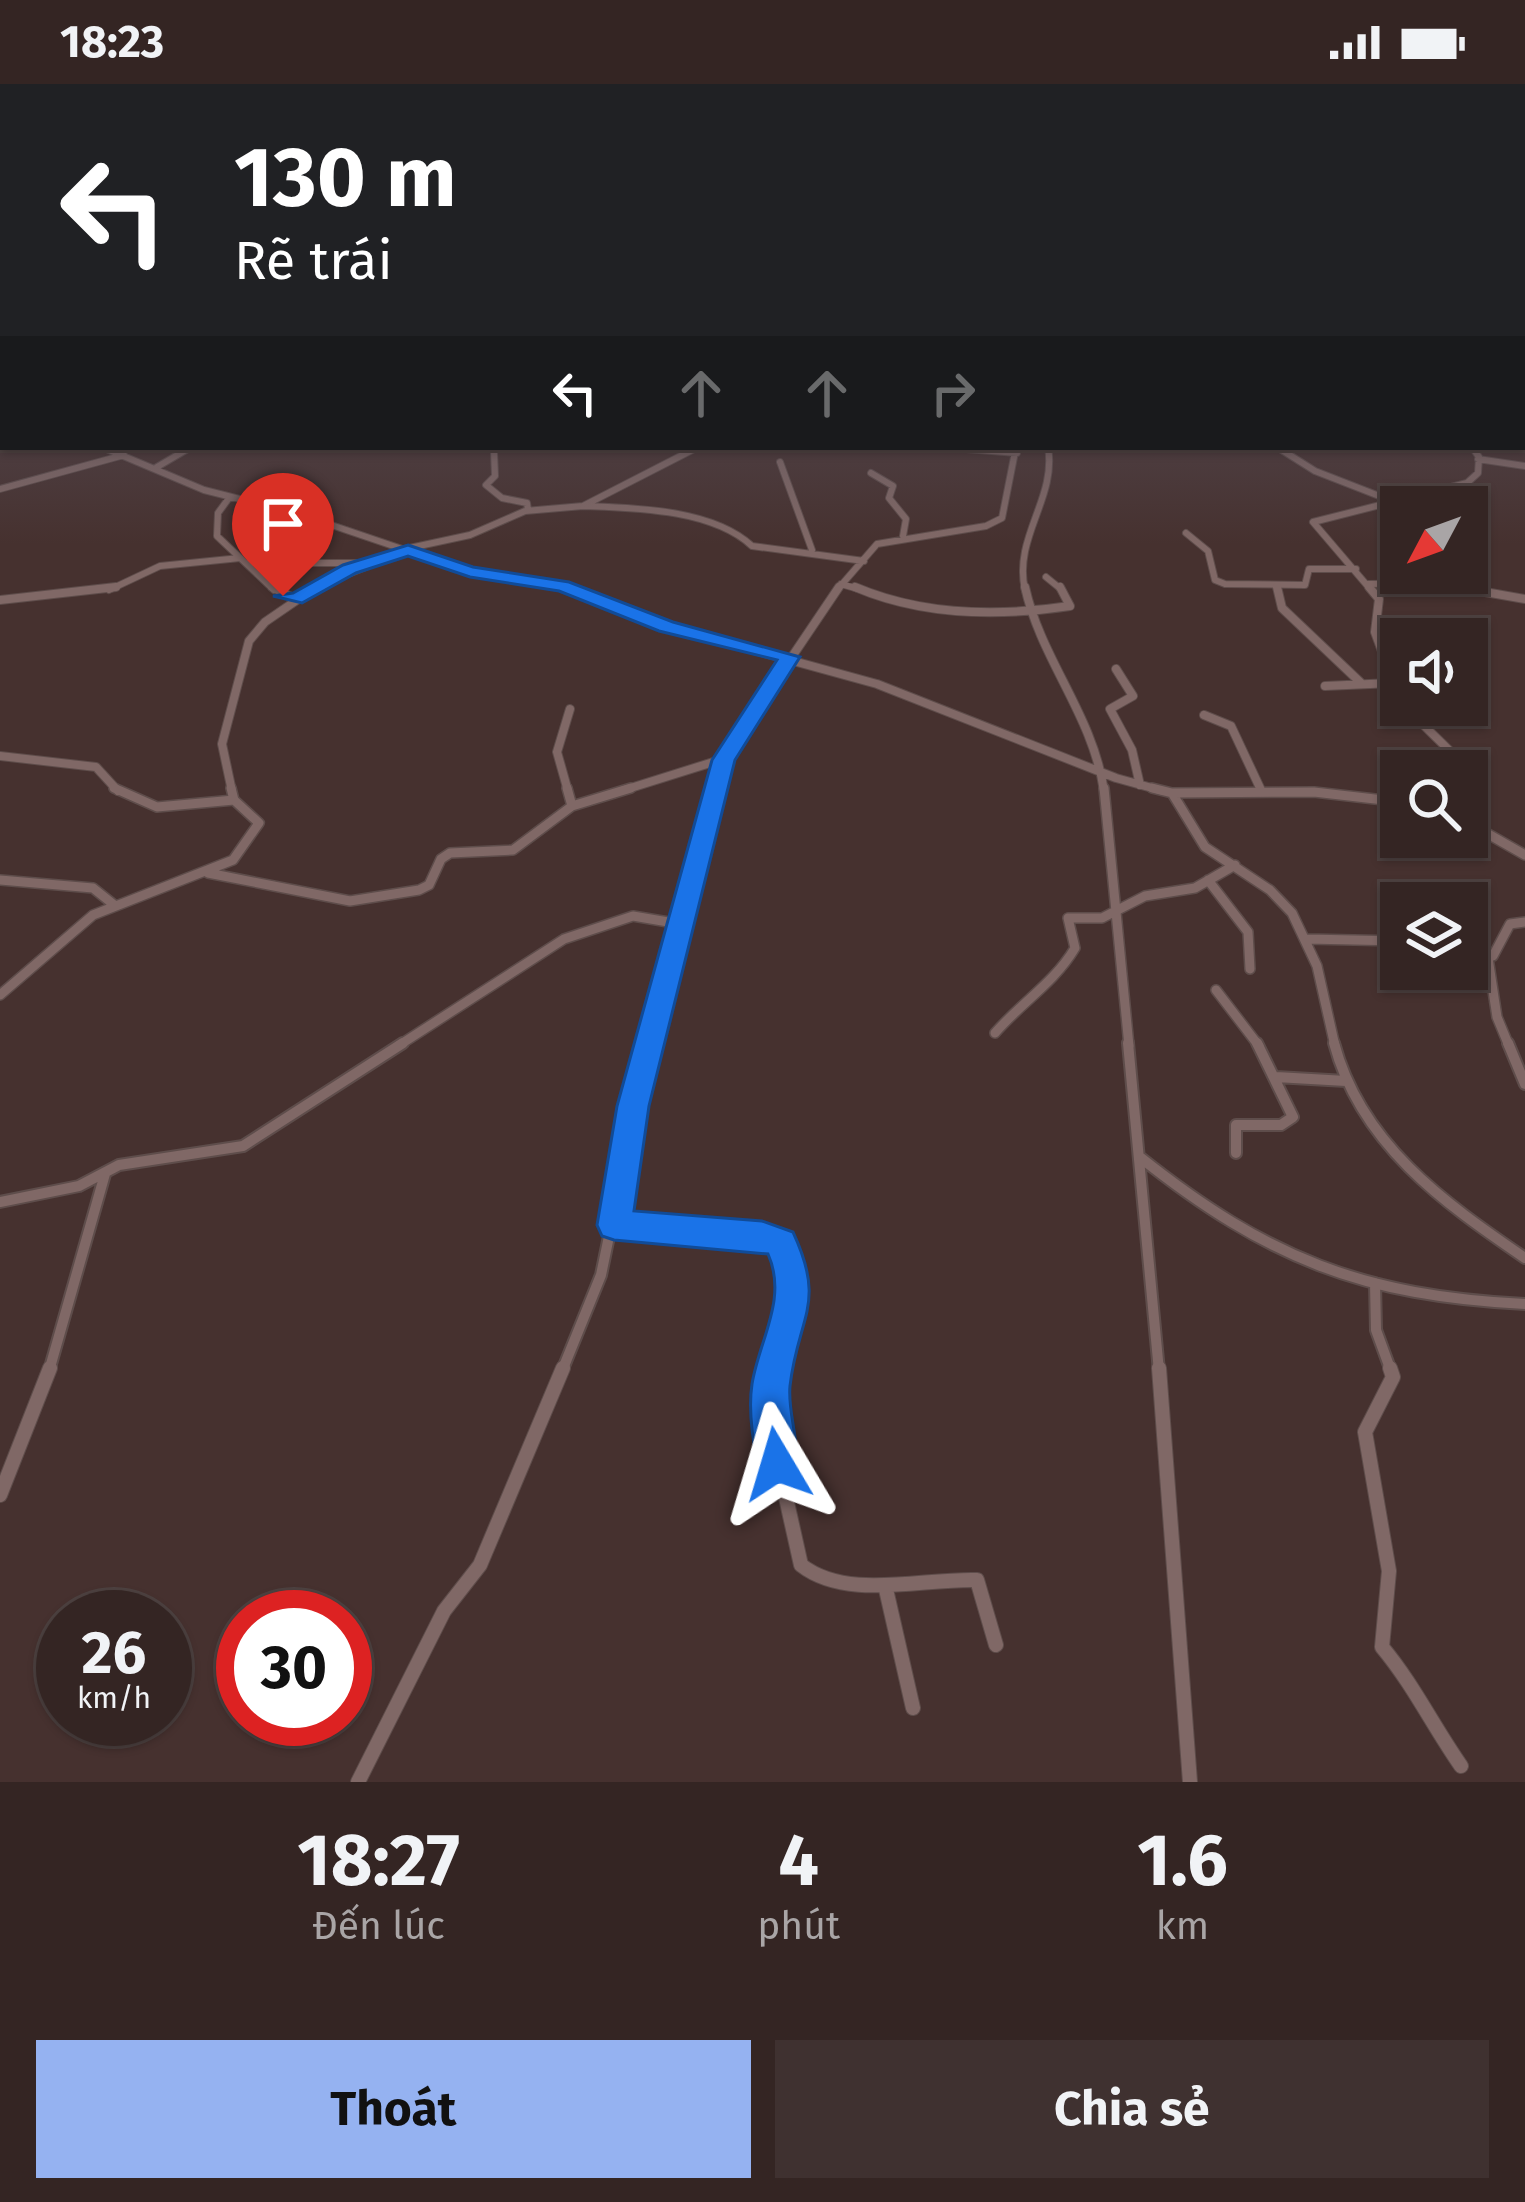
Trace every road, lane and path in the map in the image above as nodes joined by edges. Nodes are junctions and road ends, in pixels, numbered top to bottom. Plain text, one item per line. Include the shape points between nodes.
1 (110, 450) edge
2 (186, 450) edge
3 (692, 450) edge
4 (1016, 450) edge
5 (1048, 450) edge
6 (1281, 450) edge
7 (1474, 450) edge
8 (494, 452) dead end
9 (124, 455) junction
10 (1478, 459) junction
11 (781, 461) dead end
12 (1525, 466) edge
13 (157, 467) junction
14 (871, 472) dead end
15 (1463, 486) edge
16 (0, 489) edge
17 (1380, 497) edge
18 (229, 498) junction
19 (1380, 502) edge
20 (583, 506) junction
21 (528, 510) junction
22 (1186, 532) dead end
23 (903, 536) junction
24 (406, 550) junction
25 (812, 550) junction
26 (244, 560) junction
27 (864, 561) junction
28 (368, 563) junction
29 (1355, 569) junction
30 (1046, 577) dead end
31 (841, 584) junction
32 (1368, 584) junction
33 (1276, 585) junction
34 (295, 599) junction
35 (1525, 599) edge
36 (0, 600) edge
37 (1032, 610) junction
38 (1380, 648) edge
39 (790, 657) junction
40 (1116, 669) dead end
41 (1360, 683) junction
42 (1380, 683) edge
43 (1325, 686) dead end
44 (570, 709) dead end
45 (1204, 715) dead end
46 (1425, 726) edge
47 (1448, 750) edge
48 (0, 756) edge
49 (723, 760) junction
50 (1101, 772) junction
51 (1140, 785) junction
52 (1261, 790) junction
53 (1172, 793) junction
54 (234, 800) junction
55 (1380, 800) edge
56 (572, 806) junction
57 (1488, 834) edge
58 (1525, 855) edge
59 (1235, 865) junction
60 (208, 873) junction
61 (0, 880) edge
62 (1208, 880) junction
63 (113, 904) junction
64 (1114, 911) junction
65 (1525, 922) edge
66 (680, 924) junction
67 (1306, 938) junction
68 (1380, 940) edge
69 (1488, 958) joint
70 (1250, 970) dead end
71 (1216, 990) dead end
72 (0, 995) edge
73 (995, 1033) dead end
74 (1276, 1077) junction
75 (1346, 1082) junction
76 (1525, 1084) edge
77 (1236, 1153) dead end
78 (1141, 1158) junction
79 (104, 1174) junction
80 (0, 1202) edge
81 (614, 1225) junction
82 (1525, 1258) edge
83 (1375, 1283) junction
84 (1525, 1304) edge
85 (0, 1495) edge
86 (885, 1585) junction
87 (996, 1646) dead end
88 (913, 1708) dead end
89 (1461, 1766) dead end
90 (358, 1782) edge
91 (1190, 1782) edge

1 - 9 street
2 - 13 street
3 - 20 street
4 - 23 street via 1000,520
5 - 37 street via 1050,484 1020,553
6 - 17 street
7 - 10 street
8 - 21 street via 495,476 486,485
9 - 13 street
9 - 16 street
10 - 12 street
10 - 15 street via 1476,477
11 - 25 street
13 - 18 street
14 - 23 street via 893,486 890,498 906,519
18 - 24 street
18 - 26 street via 216,534
19 - 29 street via 1312,522
20 - 21 street
20 - 25 street via 644,508 740,534 752,546
21 - 24 street
22 - 33 street via 1208,551 1216,581
23 - 27 street via 880,542
24 - 28 street
24 - 39 street via 470,572 562,586 666,626
25 - 27 street
26 - 28 street
26 - 34 street via 277,594
26 - 36 street via 160,566 109,590
27 - 31 street
28 - 34 street
29 - 32 street
29 - 33 street via 1310,568 1307,584
30 - 37 street via 1072,604
31 - 37 street via 930,609
31 - 39 street
32 - 35 street via 1439,584
32 - 38 street via 1380,602
33 - 41 street via 1282,608
34 - 54 street via 257,630 243,660 222,744
37 - 50 street via 1083,705
39 - 49 street
39 - 50 street via 933,703
40 - 51 street via 1132,697 1110,710
41 - 42 street
41 - 43 street
44 - 56 street via 557,752
45 - 52 street via 1231,726
46 - 47 street
48 - 54 street via 95,767 139,806
49 - 56 street
49 - 66 street
50 - 51 street
50 - 64 street
51 - 53 street
52 - 53 street
52 - 55 street
53 - 59 street via 1200,842
54 - 60 street via 256,817 258,830
56 - 60 street via 513,850 450,853 425,887 367,900
57 - 58 street
59 - 62 street
59 - 67 street via 1266,883
60 - 63 street
61 - 63 street via 93,888
62 - 64 street
62 - 70 street via 1247,923
63 - 72 street
64 - 73 street via 1068,918 1075,948 1057,978
64 - 78 street
65 - 69 street via 1510,924
66 - 79 street via 633,916 564,939 251,1142
66 - 81 street via 633,1106
67 - 68 street
67 - 75 street
69 - 76 street via 1497,1017
71 - 74 street
74 - 75 street
74 - 77 street via 1292,1122 1236,1125
75 - 82 street via 1394,1156
78 - 83 street via 1257,1241
78 - 91 street
79 - 80 street
79 - 85 street via 66,1323
81 - 86 street via 781,1243 794,1310 769,1414 801,1564 812,1575
81 - 90 street via 500,1525 444,1611
83 - 84 street
83 - 89 street via 1376,1330 1393,1377 1365,1432 1389,1571 1382,1647
86 - 87 street via 977,1580
86 - 88 street

